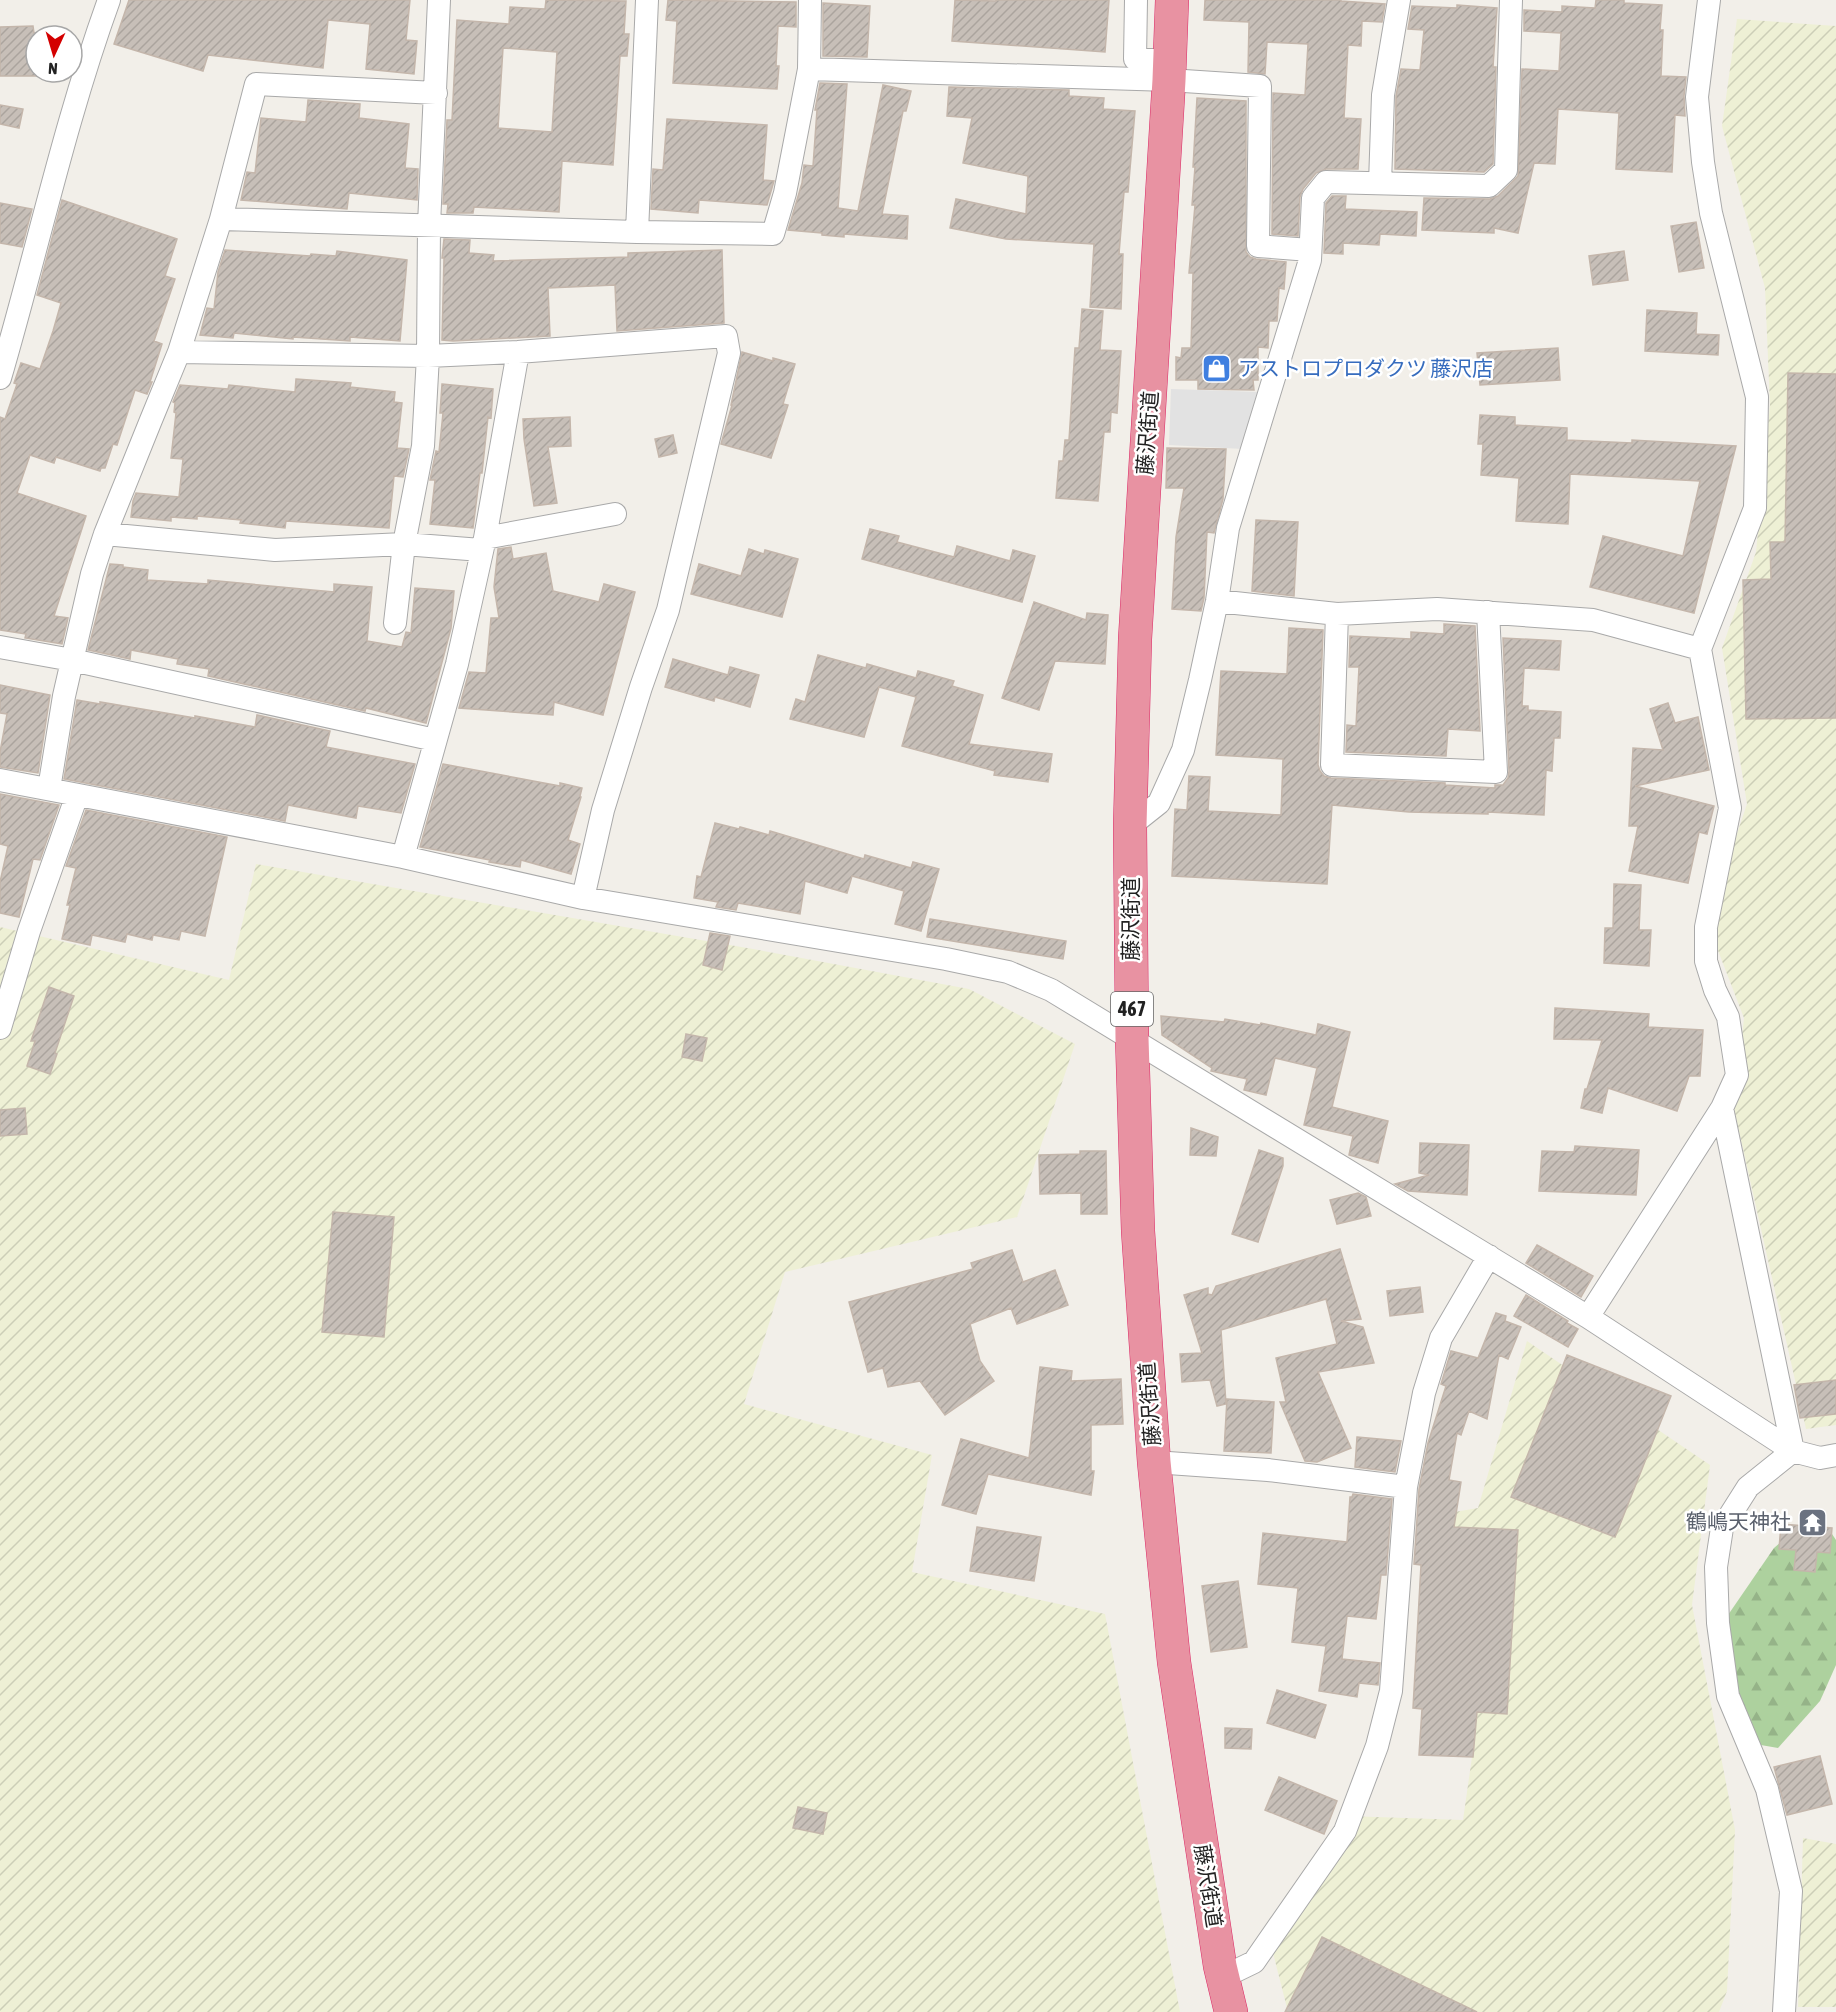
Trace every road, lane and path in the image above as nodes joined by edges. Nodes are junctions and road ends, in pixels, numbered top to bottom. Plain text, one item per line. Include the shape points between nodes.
1 (109, 0) edge
2 (439, 0) edge
3 (646, 0) edge
4 (810, 0) edge
5 (1136, 0) edge
6 (1172, 0) edge
7 (1399, 0) edge
8 (1511, 0) edge
9 (1702, 1) edge
10 (809, 69) junction
11 (1170, 71) junction
12 (436, 93) junction
13 (1380, 183) junction
14 (221, 219) junction
15 (429, 225) junction
16 (638, 232) junction
17 (1310, 250) junction
18 (179, 352) junction
19 (518, 352) junction
20 (428, 356) junction
21 (0, 378) edge
22 (615, 514) dead end
23 (105, 534) junction
24 (404, 544) junction
25 (483, 544) junction
26 (1217, 602) junction
27 (1488, 612) junction
28 (1337, 614) junction
29 (395, 623) dead end
30 (0, 647) edge
31 (1700, 649) junction
32 (72, 660) junction
33 (435, 740) junction
34 (0, 780) edge
35 (49, 789) junction
36 (77, 795) junction
37 (1130, 826) junction
38 (403, 857) junction
39 (583, 898) junction
40 (0, 1028) edge
41 (1132, 1038) junction
42 (1722, 1108) junction
43 (1489, 1256) junction
44 (1588, 1317) junction
45 (1793, 1450) junction
46 (1836, 1455) edge
47 (1154, 1462) junction
48 (1406, 1487) junction
49 (1223, 1977) junction
50 (1230, 2012) edge
51 (1784, 2012) edge

1 - 21 street via 87,59
2 - 12 street
3 - 16 street
4 - 10 street
5 - 11 street via 1135,58
6 - 11 highway, 藤沢街道 / 467
7 - 13 street via 1383,95
8 - 13 street via 1506,170 1489,186
9 - 31 street via 1697,97 1703,162 1711,213 1757,397 1755,508
10 - 11 street
10 - 16 street via 773,234
11 - 17 street via 1260,86 1258,246
11 - 37 highway, 藤沢街道 / 467 via 1135,639
12 - 14 street via 255,84
12 - 15 street
13 - 17 street via 1326,182 1313,198
14 - 15 street
14 - 18 street
15 - 16 street
15 - 20 street
17 - 26 street via 1228,528
18 - 20 street
18 - 23 street
19 - 20 street
19 - 25 street
19 - 39 street via 726,336 729,353 668,610 603,810
20 - 24 street via 423,446
22 - 25 street
23 - 24 street via 275,550
23 - 32 street
24 - 25 street
24 - 29 street
25 - 33 street via 457,664
26 - 28 street
26 - 37 street via 1183,750 1159,803
27 - 28 street via 1437,609
27 - 28 street via 1496,772 1332,765
27 - 31 street via 1593,620
30 - 32 street
31 - 42 street via 1730,808 1706,927 1706,961 1728,1017 1737,1075
32 - 33 street
32 - 35 street
33 - 38 street
34 - 35 street
35 - 36 street
36 - 38 street
36 - 40 street
37 - 41 highway, 藤沢街道 / 467
38 - 39 street
39 - 41 street via 1008,972 1051,990
41 - 43 street
41 - 47 highway, 藤沢街道 / 467 via 1138,1231
42 - 44 street
42 - 45 street
43 - 44 street
43 - 48 street via 1441,1338 1424,1393
44 - 45 street
45 - 46 street via 1820,1458
45 - 51 street via 1748,1487 1722,1528 1716,1567 1718,1623 1728,1696 1767,1789 1791,1891
47 - 48 street via 1268,1470
47 - 49 highway, 藤沢街道 / 467 via 1174,1662
48 - 49 street via 1391,1691 1377,1746 1345,1831 1254,1962
49 - 50 highway, 藤沢街道 / 467

